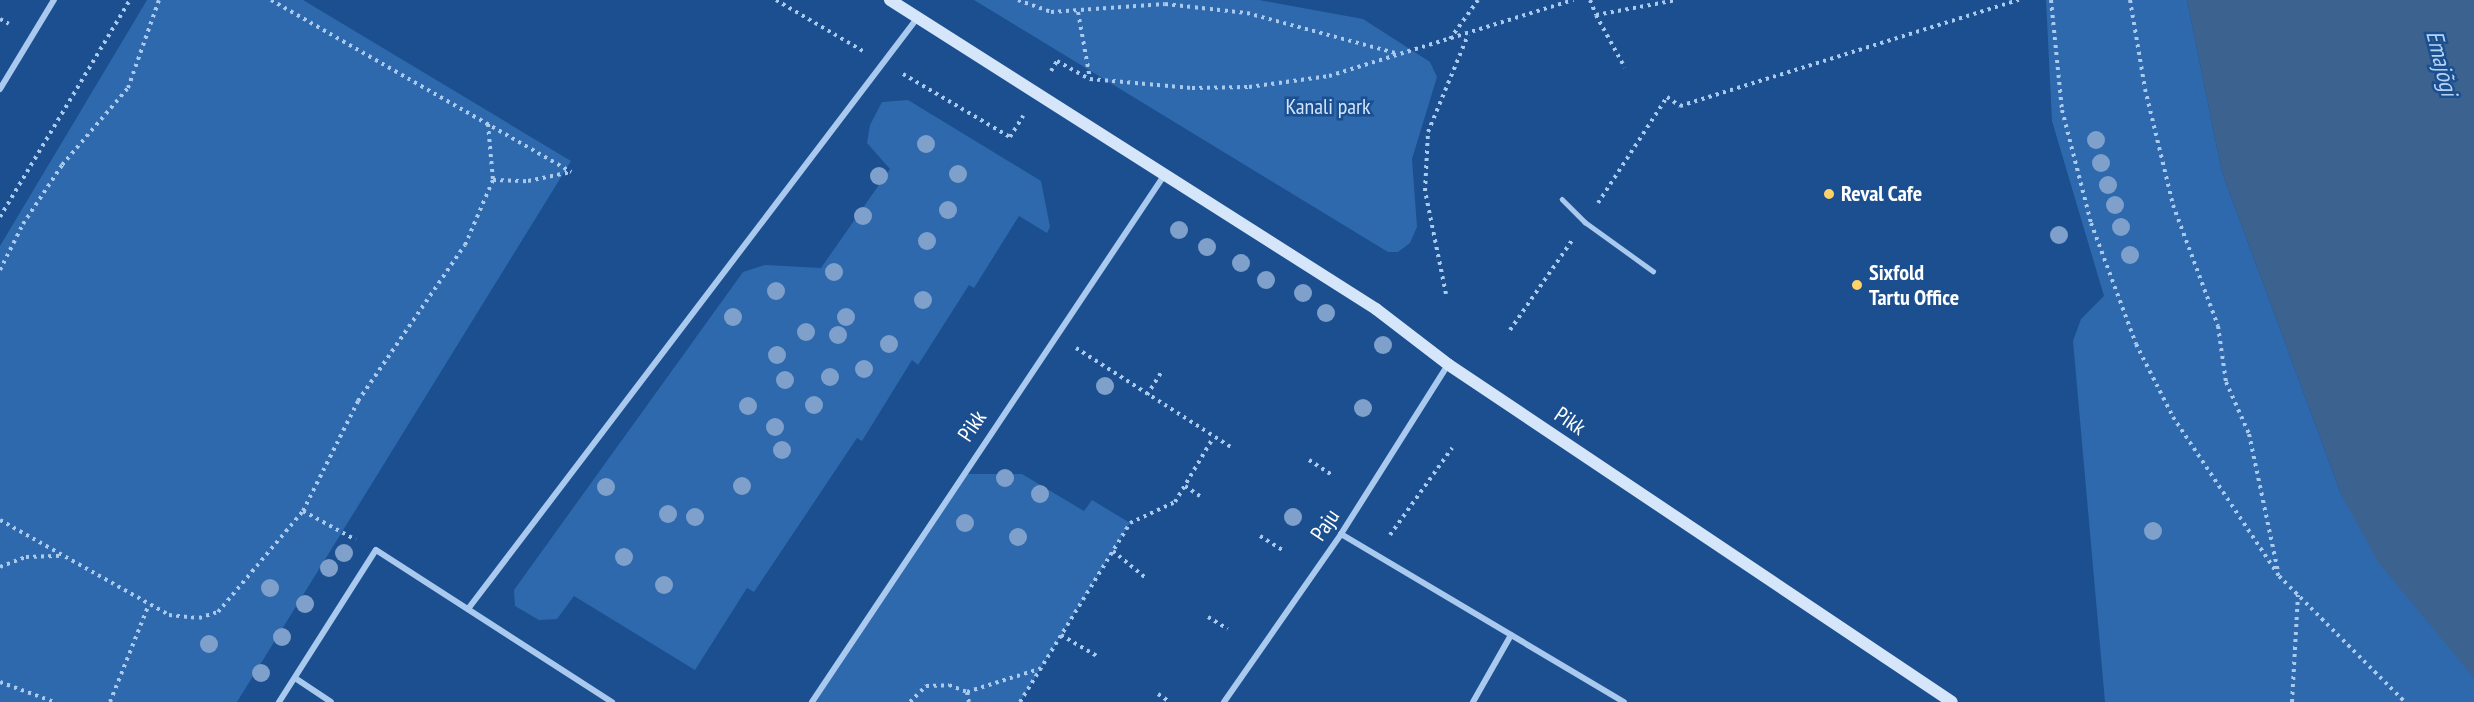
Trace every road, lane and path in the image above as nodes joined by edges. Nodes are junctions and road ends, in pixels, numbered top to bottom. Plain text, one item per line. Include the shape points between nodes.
1 (54, 0) edge
2 (130, 0) edge
3 (159, 0) edge
4 (272, 0) edge
5 (890, 0) edge
6 (1017, 0) edge
7 (1478, 0) edge
8 (1574, 0) edge
9 (1590, 0) edge
10 (1677, 0) edge
11 (2019, 0) edge
12 (2051, 0) edge
13 (2130, 0) edge
14 (1078, 12) junction
15 (1596, 15) junction
16 (919, 17) junction
17 (0, 19) edge
18 (9, 24) dead end
19 (1468, 34) junction
20 (1449, 40) junction
21 (1399, 54) junction
22 (1057, 61) dead end
23 (1624, 68) dead end
24 (1090, 79) junction
25 (0, 89) edge
26 (1667, 97) dead end
27 (488, 124) junction
28 (1166, 173) junction
29 (493, 180) junction
30 (1563, 199) dead end
31 (0, 217) edge
32 (0, 270) edge
33 (1653, 271) dead end
34 (1446, 294) dead end
35 (1058, 336) junction
36 (1449, 364) junction
37 (1161, 373) dead end
38 (1147, 395) junction
39 (1214, 438) junction
40 (1232, 447) dead end
41 (1452, 448) dead end
42 (1309, 460) dead end
43 (1332, 475) dead end
44 (1185, 486) junction
45 (1200, 496) dead end
46 (303, 511) junction
47 (0, 520) edge
48 (1341, 534) junction
49 (1260, 536) dead end
50 (376, 550) junction
51 (1113, 550) junction
52 (1282, 550) dead end
53 (1377, 555) junction
54 (63, 556) junction
55 (0, 567) edge
56 (2279, 576) junction
57 (1146, 579) dead end
58 (2298, 596) junction
59 (149, 604) junction
60 (468, 609) junction
61 (1208, 617) dead end
62 (1228, 629) dead end
63 (1061, 635) junction
64 (1511, 635) junction
65 (1097, 656) dead end
66 (1040, 669) junction
67 (295, 678) junction
68 (0, 682) edge
69 (967, 692) junction
70 (1158, 694) dead end
71 (54, 702) edge
72 (110, 702) edge
73 (279, 702) edge
74 (332, 702) edge
75 (612, 702) edge
76 (812, 702) edge
77 (910, 702) edge
78 (969, 702) edge
79 (1020, 702) edge
80 (1170, 702) edge
81 (1224, 702) edge
82 (1473, 702) edge
83 (1624, 702) edge
84 (1952, 702) edge
85 (2292, 702) edge
86 (2405, 702) edge

1 - 25 street
2 - 31 path
3 - 32 path via 128,88 56,174 23,224
4 - 27 path
5 - 16 street, Pikk
6 - 14 path via 1051,12
7 - 20 path
8 - 19 path
9 - 15 path
10 - 15 path
11 - 26 path via 1680,106
12 - 56 path via 2062,110 2091,223 2136,344 2173,417
13 - 56 path via 2145,89 2173,205 2218,326 2226,382 2249,434
14 - 21 path via 1165,4 1247,13
14 - 24 path
15 - 23 path
16 - 28 street, Pikk
16 - 60 street
17 - 18 path
19 - 20 path
19 - 34 path via 1428,132 1425,190
20 - 21 path
21 - 24 path via 1329,76 1249,87 1192,88
22 - 24 path
27 - 29 path
27 - 29 path via 571,172 528,181
28 - 35 street, Pikk
28 - 36 street, Pikk via 1377,309
29 - 46 path via 465,245 358,401
30 - 33 lane via 1585,222
35 - 38 path
35 - 76 street, Pikk
36 - 48 street, Paju
36 - 84 street, Pikk
37 - 38 path
38 - 39 path
39 - 40 path
39 - 44 path
41 - 53 path
42 - 43 path
44 - 45 path
44 - 51 path via 1175,502 1130,523
46 - 50 path
46 - 59 path via 218,612 199,618 169,615
47 - 54 path
48 - 53 street
48 - 81 street, Paju
49 - 52 path
50 - 60 street
50 - 67 street
51 - 57 path
51 - 63 path
53 - 64 street
54 - 55 path via 26,557
54 - 59 path
56 - 58 path
58 - 85 path
58 - 86 path
59 - 72 path
60 - 75 street
61 - 62 path
63 - 65 path
63 - 66 path
64 - 82 street
64 - 83 street
66 - 69 path
66 - 79 path
67 - 73 street
67 - 74 street
68 - 71 path
69 - 77 path via 949,685 926,686
69 - 78 path
70 - 80 path

